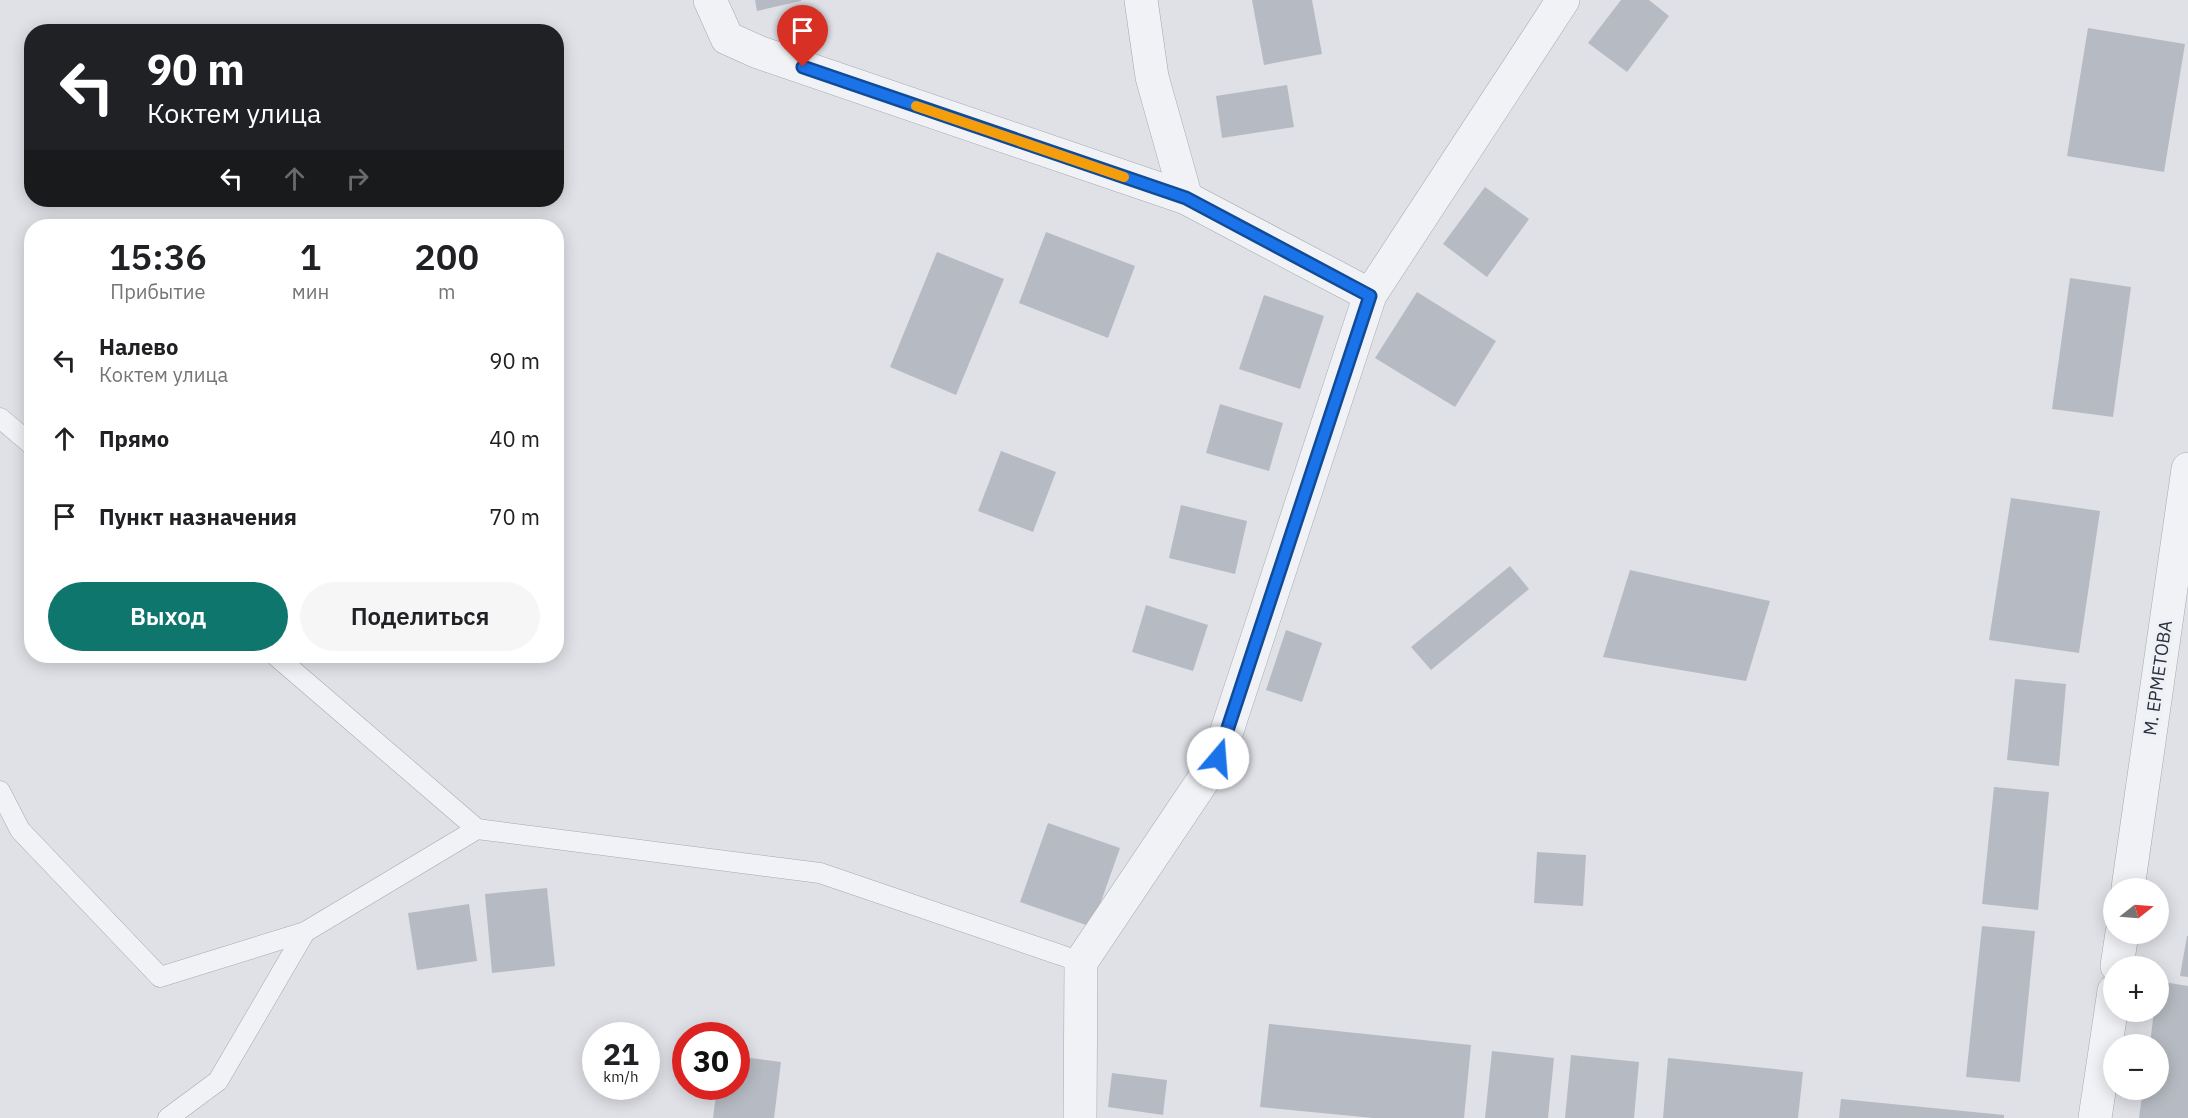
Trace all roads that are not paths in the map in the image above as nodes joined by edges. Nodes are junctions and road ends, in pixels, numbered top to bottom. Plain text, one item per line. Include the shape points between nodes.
1 (710, 0) edge
2 (1141, 0) edge
3 (1563, 0) edge
4 (1186, 198) junction
5 (1370, 296) junction
6 (0, 418) edge
7 (24, 438) edge
8 (2188, 469) edge
9 (284, 663) edge
10 (0, 791) edge
11 (477, 828) junction
12 (2129, 878) edge
13 (305, 932) junction
14 (1081, 962) junction
15 (2109, 1022) edge
16 (168, 1118) edge
17 (1080, 1118) edge
18 (2095, 1118) edge

1 - 4 street via 727,38 758,52
2 - 4 street via 1152,77
3 - 5 street
4 - 5 street
5 - 14 street via 1218,758
6 - 7 lane
8 - 12 street, М. ЕРМЕТОВА
9 - 11 lane
10 - 13 lane via 20,830 160,977
11 - 13 lane
11 - 14 lane via 820,873
13 - 16 lane via 218,1081
14 - 17 street
15 - 18 street

